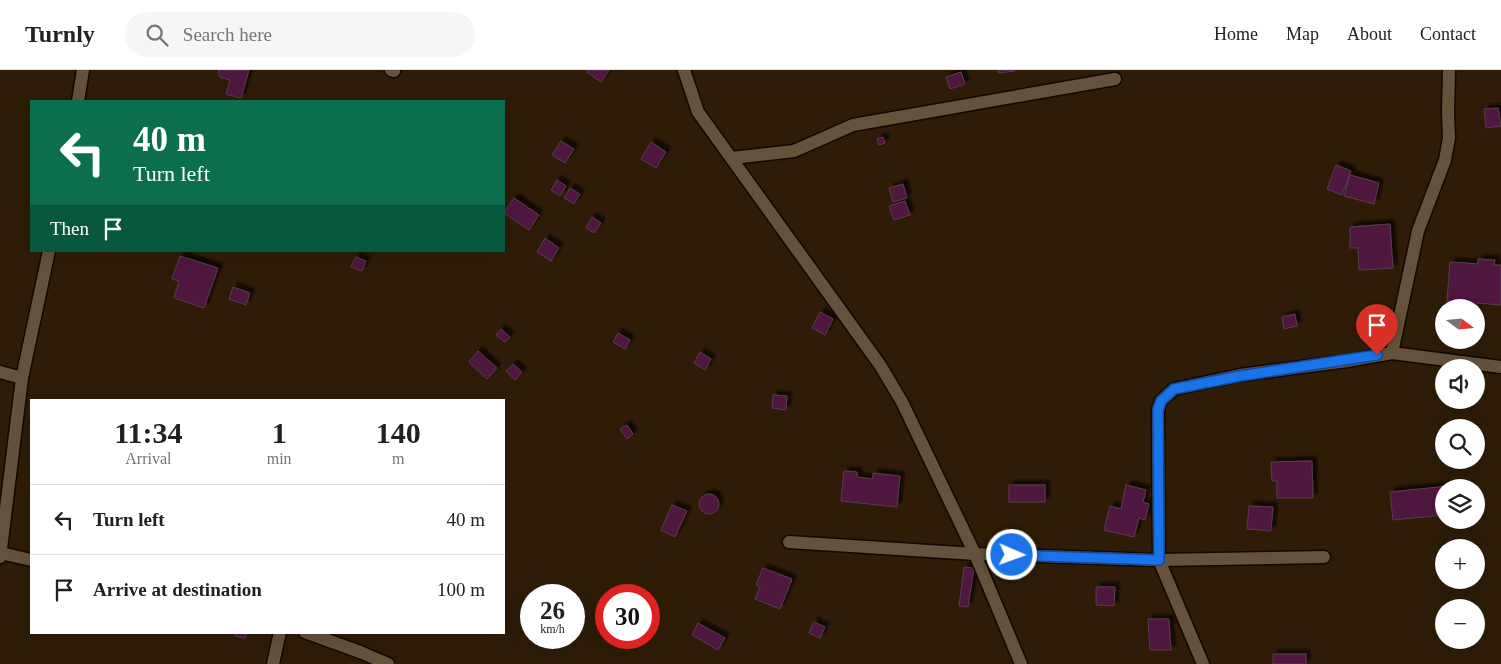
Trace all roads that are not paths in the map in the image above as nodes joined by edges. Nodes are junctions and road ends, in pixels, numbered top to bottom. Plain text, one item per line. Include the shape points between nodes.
1 (83, 70) edge
2 (684, 70) edge
3 (1449, 70) edge
4 (1115, 79) dead end
5 (78, 100) edge
6 (732, 158) junction
7 (49, 252) edge
8 (1392, 353) junction
9 (1501, 366) edge
10 (0, 372) edge
11 (22, 378) junction
12 (790, 542) dead end
13 (975, 554) junction
14 (0, 555) edge
15 (1324, 557) dead end
16 (30, 560) edge
17 (1159, 560) junction
18 (280, 634) edge
19 (310, 634) edge
20 (273, 664) edge
21 (388, 664) edge
22 (1021, 664) edge
23 (1203, 664) edge

1 - 5 street
2 - 6 street via 698,112
3 - 8 street via 1449,138 1445,160 1418,231
4 - 6 street via 853,125 794,151
6 - 13 street via 880,365 902,402
7 - 11 street
8 - 9 street
8 - 17 street via 1174,389 1161,401 1158,410
10 - 11 street
11 - 14 street
12 - 13 street
13 - 17 street
13 - 22 street
14 - 16 street
15 - 17 street
17 - 23 street
18 - 20 street
19 - 21 street

